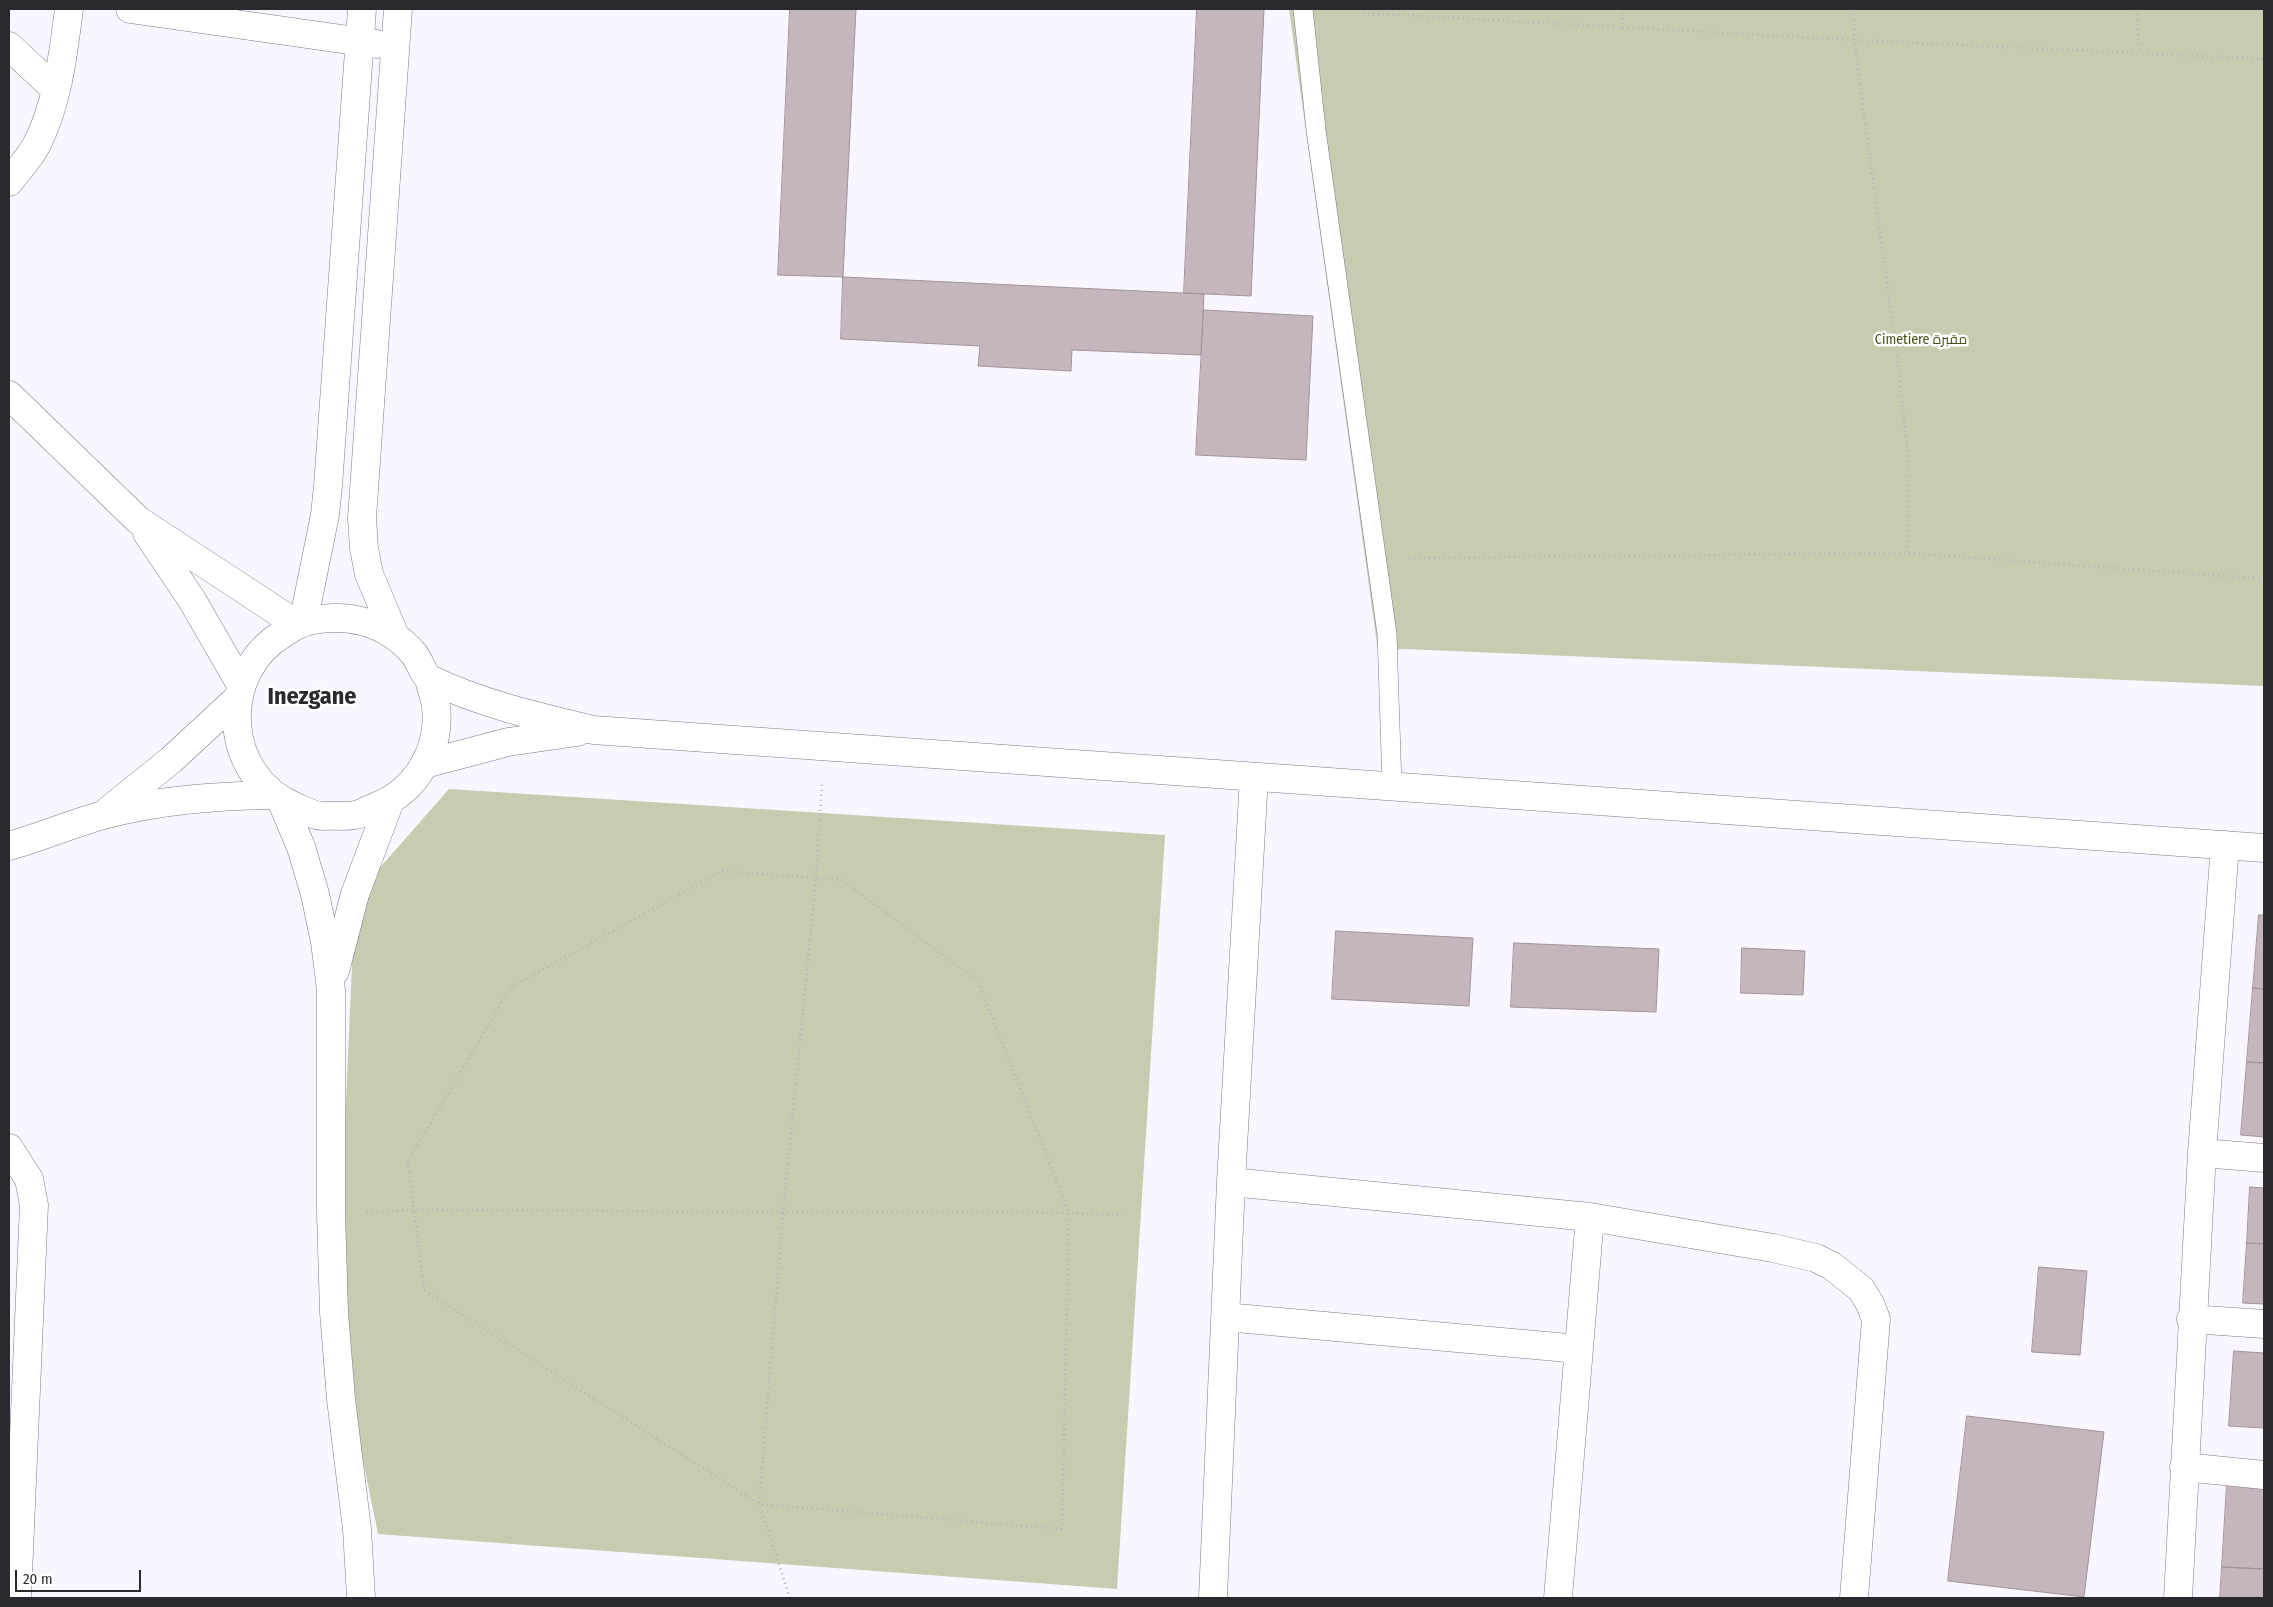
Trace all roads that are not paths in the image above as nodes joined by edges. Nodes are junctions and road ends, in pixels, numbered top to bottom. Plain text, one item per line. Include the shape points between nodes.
1 (69, 9) edge
2 (130, 9) edge
3 (362, 9) edge
4 (398, 9) edge
5 (1303, 9) edge
6 (360, 42) junction
7 (396, 45) junction
8 (9, 46) edge
9 (56, 90) junction
10 (9, 182) edge
11 (9, 395) edge
12 (138, 520) junction
13 (300, 624) junction
14 (395, 636) junction
15 (429, 679) junction
16 (239, 692) junction
17 (593, 730) junction
18 (425, 764) junction
19 (1254, 777) junction
20 (1392, 786) junction
21 (278, 798) junction
22 (390, 801) junction
23 (102, 816) junction
24 (2225, 845) junction
25 (9, 846) edge
26 (2264, 848) edge
27 (331, 990) junction
28 (9, 1148) edge
29 (2202, 1153) junction
30 (2264, 1158) edge
31 (1231, 1182) junction
32 (1590, 1217) junction
33 (1225, 1317) junction
34 (2191, 1319) junction
35 (2264, 1324) edge
36 (18, 1338) edge
37 (1579, 1349) junction
38 (2184, 1467) junction
39 (2264, 1475) edge
40 (21, 1597) edge
41 (361, 1598) edge
42 (1213, 1598) edge
43 (1558, 1598) edge
44 (1854, 1598) edge
45 (2178, 1598) edge

1 - 9 street
2 - 6 street
3 - 6 street
4 - 7 street
5 - 20 lane via 1316,130 1387,634
6 - 7 street
6 - 13 street via 325,516
7 - 14 street via 362,518 370,574
8 - 9 street
9 - 10 street via 36,146
11 - 12 street
12 - 13 street
12 - 16 street via 192,600
13 - 14 street via 327,618 350,618 374,624
13 - 16 street via 273,640 254,660
14 - 15 street via 415,655
15 - 17 street via 510,708
15 - 18 street via 436,707 435,736
16 - 21 street via 238,736 245,759 257,778
16 - 23 street via 171,760
17 - 18 street via 508,742
17 - 19 street
18 - 22 street via 410,785
19 - 20 street
19 - 31 street
20 - 24 street
21 - 22 street via 318,816 356,815
21 - 23 street via 187,799
21 - 27 street via 301,847 314,894
22 - 27 street via 355,894
23 - 25 street
24 - 26 street
24 - 29 street
27 - 41 street via 334,1312 357,1529
28 - 36 street via 29,1179 34,1205
29 - 30 street
29 - 34 street
31 - 32 street
31 - 33 street
32 - 37 street
32 - 44 street via 1816,1258 1861,1289 1876,1319
33 - 37 street
33 - 42 street
34 - 35 street
34 - 38 street
36 - 40 street
37 - 43 street
38 - 39 street
38 - 45 street

